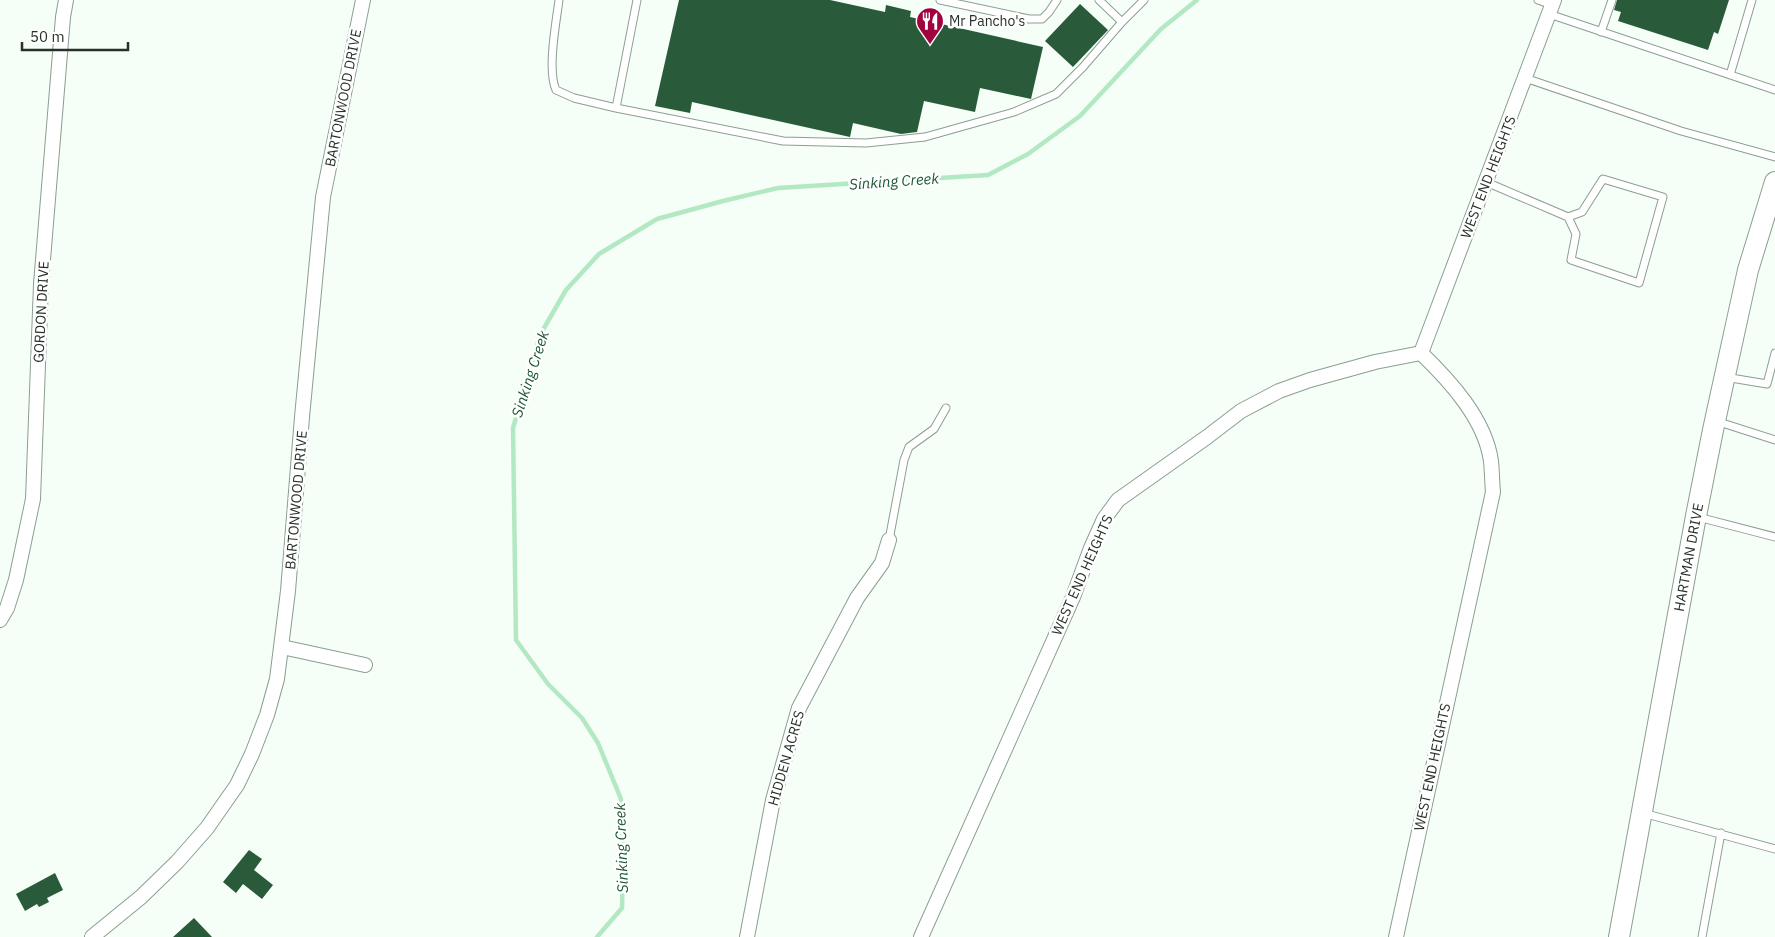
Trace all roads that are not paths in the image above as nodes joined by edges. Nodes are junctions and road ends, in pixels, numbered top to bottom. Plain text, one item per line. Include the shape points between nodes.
1 (66, 0) edge
2 (363, 0) edge
3 (558, 0) edge
4 (637, 0) edge
5 (940, 0) edge
6 (1057, 0) edge
7 (1100, 0) edge
8 (1144, 0) edge
9 (1538, 0) edge
10 (1612, 0) edge
11 (1752, 0) edge
12 (1551, 6) edge
13 (1122, 22) junction
14 (1601, 32) junction
15 (1730, 75) junction
16 (1525, 78) junction
17 (1775, 90) edge
18 (616, 108) junction
19 (1775, 157) edge
20 (1486, 182) junction
21 (1775, 182) edge
22 (1568, 217) junction
23 (1421, 353) junction
24 (1775, 353) edge
25 (1725, 377) junction
26 (946, 408) dead end
27 (1715, 421) junction
28 (1775, 440) edge
29 (1696, 516) junction
30 (1775, 537) edge
31 (889, 540) joint
32 (0, 620) edge
33 (282, 647) junction
34 (365, 665) dead end
35 (1642, 813) junction
36 (1721, 833) junction
37 (1775, 849) edge
38 (92, 937) edge
39 (747, 937) edge
40 (921, 937) edge
41 (1396, 937) edge
42 (1619, 937) edge
43 (1702, 937) edge

1 - 32 street, GORDON DRIVE via 41,284 33,499 16,580
2 - 33 street, BARTONWOOD DRIVE via 324,197
3 - 18 lane via 552,68 556,90
4 - 18 lane
5 - 6 lane via 1029,19 1042,19
7 - 13 lane
8 - 13 lane
9 - 12 lane
10 - 14 lane
11 - 15 lane
12 - 14 lane
12 - 16 street, WEST END HEIGHTS
13 - 18 lane via 1056,94 1014,112 925,137 866,144 783,141
14 - 15 lane
15 - 17 lane
16 - 19 lane via 1681,131
16 - 20 street, WEST END HEIGHTS
20 - 22 lane
20 - 23 street, WEST END HEIGHTS
21 - 25 main road, HARTMAN DRIVE via 1767,219 1748,270
22 - 22 lane via 1576,234 1572,260 1638,283 1664,198 1603,179 1582,212
23 - 40 street, WEST END HEIGHTS via 1375,362 1279,392 1242,410 1118,500 1104,519 1073,597
23 - 41 street, WEST END HEIGHTS via 1469,407 1491,460 1493,492
24 - 25 lane via 1767,384
25 - 27 main road, HARTMAN DRIVE
26 - 31 lane via 934,429 909,447
27 - 28 lane
27 - 29 main road, HARTMAN DRIVE
29 - 30 lane
29 - 35 main road, HARTMAN DRIVE
31 - 39 street, HIDDEN ACRES via 882,563 857,598 799,708 774,800
33 - 34 street
33 - 38 street, BARTONWOOD DRIVE via 266,715 237,785 207,828 177,862
35 - 36 lane
35 - 42 main road, HARTMAN DRIVE
36 - 37 lane
36 - 43 lane

